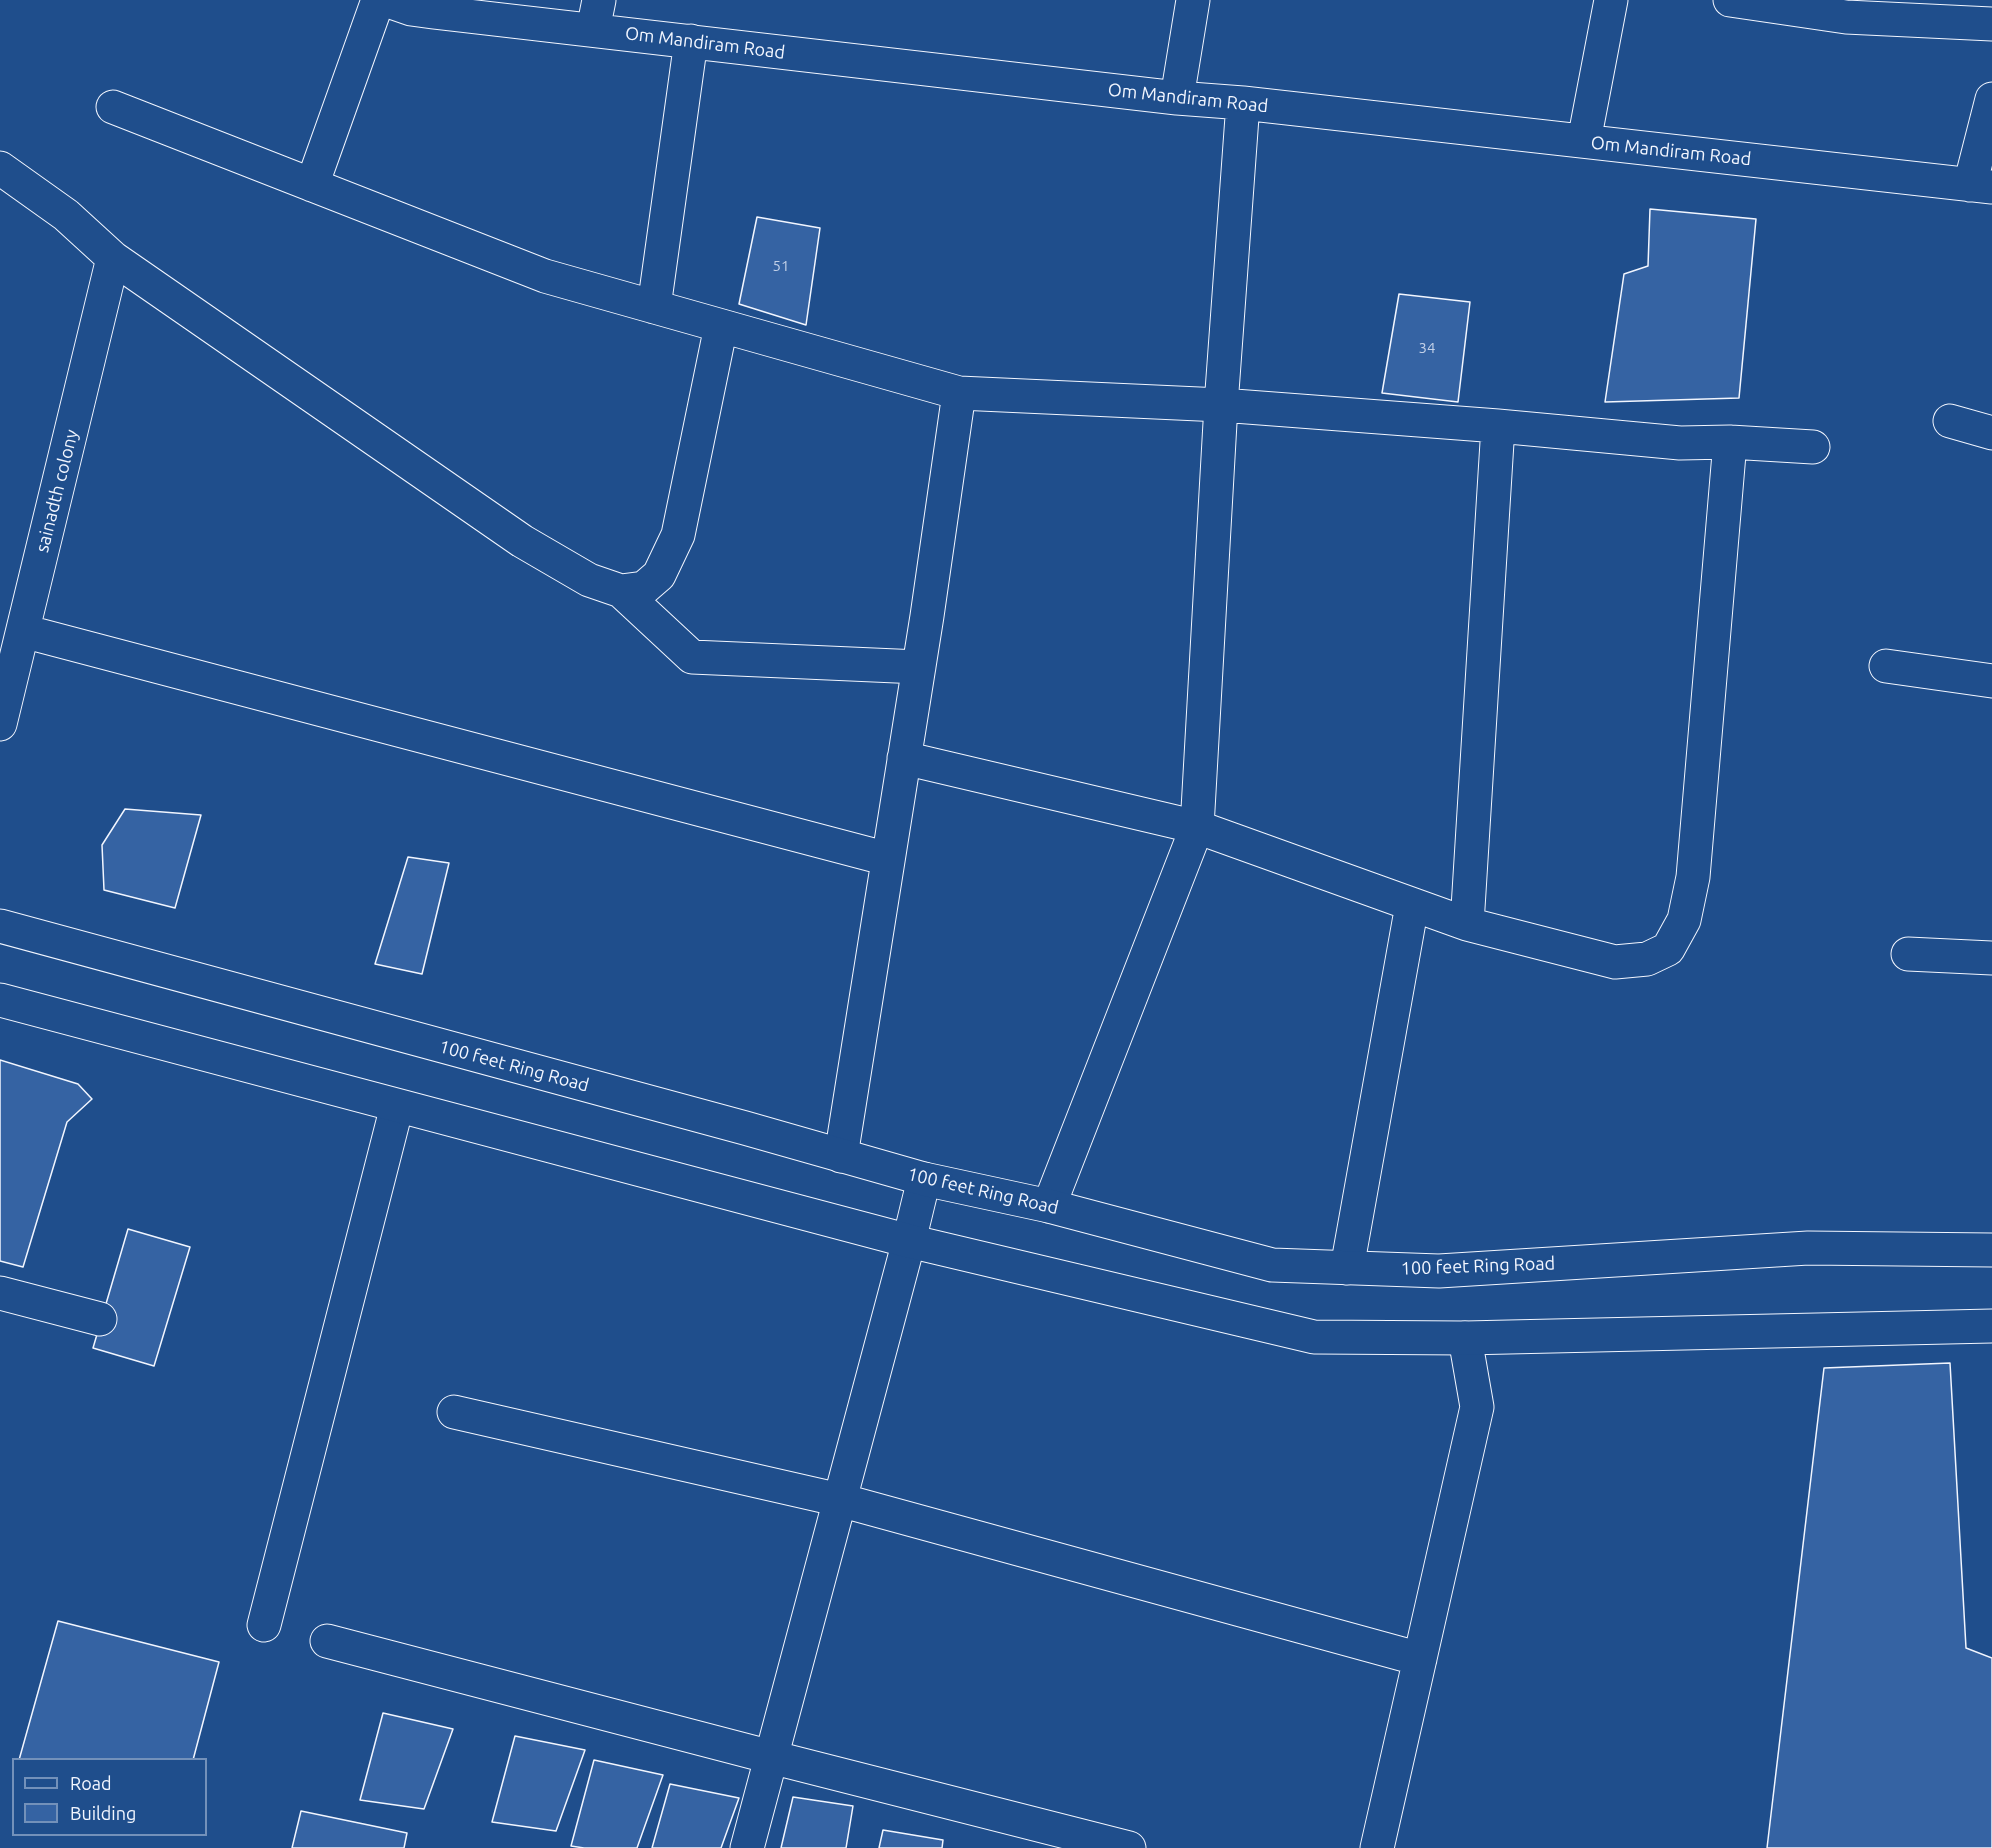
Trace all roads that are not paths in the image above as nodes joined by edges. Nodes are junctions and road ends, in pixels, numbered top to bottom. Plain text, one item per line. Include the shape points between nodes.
1 (378, 0) edge
2 (385, 0) edge
3 (1194, 0) edge
4 (1611, 0) edge
5 (1730, 0) edge
6 (434, 6) edge
7 (596, 15) edge
8 (1992, 24) edge
9 (691, 41) junction
10 (1177, 98) junction
11 (1992, 99) edge
12 (1243, 103) junction
13 (113, 107) dead end
14 (1584, 141) junction
15 (0, 168) edge
16 (312, 185) junction
17 (1981, 186) edge
18 (113, 258) junction
19 (654, 307) junction
20 (721, 326) junction
21 (959, 393) junction
22 (1221, 405) junction
23 (1950, 422) dead end
24 (1498, 426) junction
25 (1992, 433) edge
26 (1730, 442) junction
27 (1813, 447) dead end
28 (621, 591) junction
29 (23, 631) junction
30 (1886, 666) dead end
31 (919, 667) junction
32 (1992, 681) edge
33 (0, 724) edge
34 (904, 758) junction
35 (1197, 827) junction
36 (888, 860) junction
37 (1412, 905) junction
38 (1467, 924) junction
39 (0, 926) edge
40 (1908, 954) dead end
41 (1992, 958) edge
42 (0, 1000) edge
43 (397, 1106) junction
44 (841, 1156) junction
45 (924, 1179) junction
46 (1049, 1206) junction
47 (909, 1241) junction
48 (1992, 1250) edge
49 (1347, 1268) junction
50 (0, 1293) edge
51 (100, 1319) dead end
52 (1992, 1326) edge
53 (1465, 1338) junction
54 (454, 1413) dead end
55 (840, 1500) junction
56 (264, 1625) dead end
57 (327, 1641) dead end
58 (1420, 1659) junction
59 (771, 1757) junction
60 (747, 1848) edge
61 (1128, 1848) edge
62 (1377, 1848) edge

1 - 16 street
2 - 6 street, Om Mandiram Road via 411,9
3 - 10 street
4 - 14 street
5 - 8 street via 1846,17
6 - 7 street, Om Mandiram Road
7 - 9 street, Om Mandiram Road
9 - 10 street, Om Mandiram Road
9 - 19 street
10 - 12 street, Om Mandiram Road
11 - 17 street
12 - 14 street, Om Mandiram Road
12 - 22 street
13 - 16 street
14 - 17 street, Om Mandiram Road
15 - 18 street via 66,215
16 - 19 street via 545,276
18 - 28 street via 522,541 589,580
18 - 29 street, sainadth colony
19 - 20 street
20 - 21 street
20 - 28 street via 678,535 659,574 644,588
21 - 22 street
21 - 31 street
22 - 24 street
22 - 35 street
23 - 25 street
24 - 26 street via 1680,443
24 - 38 street
26 - 27 street
26 - 38 street via 1693,877 1679,930 1668,949 1647,959 1615,962
28 - 31 street via 692,657
29 - 33 street, sainadth colony
29 - 36 street
30 - 32 street
31 - 34 street
34 - 35 street
34 - 36 street
35 - 37 street
35 - 46 street
36 - 44 street
37 - 38 street
37 - 49 street
39 - 44 street, 100 feet Ring Road
40 - 41 street
42 - 43 street
43 - 47 street
43 - 56 street
44 - 45 street, 100 feet Ring Road
45 - 46 street, 100 feet Ring Road
45 - 47 street
46 - 49 street, 100 feet Ring Road via 1272,1265
47 - 53 street via 1314,1337
47 - 55 street
48 - 49 street, 100 feet Ring Road via 1808,1248 1439,1271
50 - 51 street
52 - 53 street
53 - 58 street via 1477,1407
54 - 55 street
55 - 58 street
55 - 59 street
57 - 59 street
58 - 62 street
59 - 60 street
59 - 61 street

